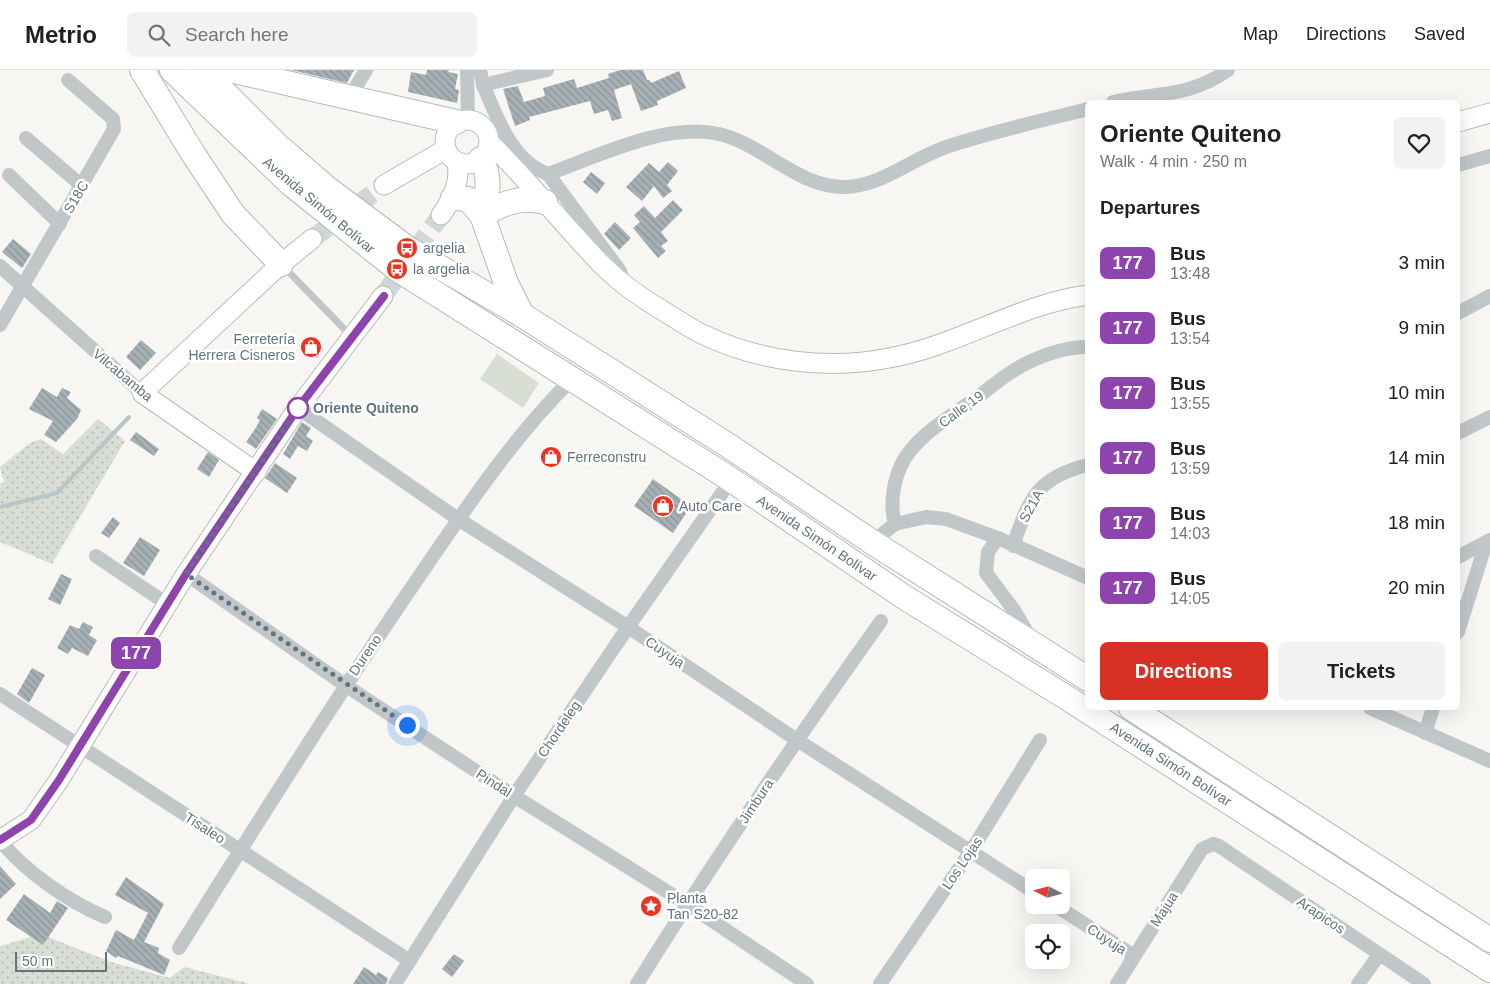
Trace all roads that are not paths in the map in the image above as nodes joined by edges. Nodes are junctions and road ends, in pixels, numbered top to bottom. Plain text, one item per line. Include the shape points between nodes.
1 (142, 70) edge
2 (172, 70) edge
3 (202, 70) edge
4 (230, 70) edge
5 (366, 70) edge
6 (467, 70) edge
7 (480, 70) edge
8 (547, 70) edge
9 (1228, 70) edge
10 (68, 80) dead end
11 (482, 85) junction
12 (350, 98) junction
13 (1126, 100) edge
14 (1085, 110) edge
15 (1490, 113) edge
16 (462, 121) junction
17 (1460, 121) edge
18 (26, 138) dead end
19 (484, 153) junction
20 (451, 156) junction
21 (1490, 156) edge
22 (1460, 164) edge
23 (548, 174) junction
24 (9, 175) dead end
25 (384, 185) tunnel mouth
26 (82, 186) junction
27 (540, 196) junction
28 (447, 207) joint
29 (482, 215) junction
30 (60, 224) junction
31 (312, 240) tunnel mouth
32 (280, 264) junction
33 (0, 266) edge
34 (623, 282) junction
35 (22, 286) junction
36 (1085, 295) edge
37 (384, 296) tunnel mouth
38 (1490, 296) edge
39 (1460, 312) edge
40 (522, 316) junction
41 (0, 325) edge
42 (352, 337) junction
43 (1085, 347) edge
44 (573, 378) junction
45 (142, 393) junction
46 (298, 408) junction
47 (1490, 418) edge
48 (1460, 432) edge
49 (1085, 466) edge
50 (256, 472) junction
51 (731, 480) junction
52 (458, 520) junction
53 (895, 524) junction
54 (998, 538) junction
55 (872, 542) junction
56 (1489, 542) edge
57 (1013, 546) junction
58 (96, 556) dead end
59 (1460, 556) edge
60 (186, 574) junction
61 (1085, 577) edge
62 (167, 604) junction
63 (881, 621) dead end
64 (1460, 626) edge
65 (628, 627) junction
66 (1034, 644) junction
67 (1085, 677) edge
68 (345, 684) junction
69 (0, 694) edge
70 (1085, 708) edge
71 (1087, 710) edge
72 (1134, 710) edge
73 (1374, 710) edge
74 (1432, 710) edge
75 (1425, 733) junction
76 (796, 740) junction
77 (1040, 740) dead end
78 (79, 746) junction
79 (1490, 761) edge
80 (514, 796) junction
81 (0, 840) edge
82 (1219, 846) joint
83 (240, 851) junction
84 (970, 851) junction
85 (1025, 886) edge
86 (687, 904) junction
87 (1069, 914) edge
88 (105, 917) dead end
89 (1490, 940) edge
90 (179, 948) dead end
91 (1379, 955) junction
92 (1134, 956) junction
93 (410, 960) junction
94 (1490, 970) edge
95 (395, 984) edge
96 (637, 984) edge
97 (807, 984) edge
98 (880, 984) edge
99 (1117, 984) edge
100 (1358, 984) edge
101 (1424, 984) edge

1 - 32 highway via 233,214
2 - 44 highway, Avenida Simón Bolívar via 291,184 390,264
3 - 40 highway, Avenida Simón Bolívar via 276,144 328,189 407,248
4 - 12 highway
5 - 12 street
6 - 16 street
7 - 11 street
8 - 11 street
9 - 13 street via 1193,90
10 - 26 street, S18C via 113,119 115,125 112,136
11 - 23 street via 510,142 526,162
12 - 16 highway
14 - 23 street via 947,146 862,185 831,186 799,174 737,141 720,134 701,132 664,134
15 - 17 street
16 - 19 street via 481,124 488,135
16 - 20 street via 446,133
18 - 26 street
19 - 20 street via 469,164
19 - 27 street via 519,171
19 - 29 highway via 488,182
20 - 25 street
20 - 28 street via 458,174
21 - 22 street
23 - 34 street via 620,271
24 - 30 street
26 - 30 street, S18C
27 - 29 highway via 509,201
27 - 34 street via 603,266
28 - 29 highway via 468,199
29 - 40 highway
30 - 35 street, S18C
31 - 32 street
32 - 42 lane
32 - 45 street
33 - 35 street, Vilcabamba
34 - 36 street via 702,335 756,355 816,362 854,363 914,352 1002,320
35 - 41 street, S18C
35 - 45 street, Vilcabamba
37 - 42 street
38 - 39 street
40 - 55 highway, Avenida Simón Bolívar via 726,444
42 - 46 street
43 - 53 street, Calle 19 via 1060,350 1025,364 913,447 904,459 896,480 892,502
44 - 51 highway, Avenida Simón Bolívar
44 - 52 street, Dureno via 534,417
45 - 50 street, Vilcabamba
46 - 50 street
46 - 52 street, Cuyuja
47 - 48 street
49 - 57 street, S21A via 1064,471 1045,482 1023,516
50 - 60 street
51 - 65 street, Chordeleg
51 - 70 highway, Avenida Simón Bolívar via 904,597
52 - 65 street, Cuyuja
52 - 68 street, Dureno
53 - 54 street via 926,517 946,519
53 - 55 street
54 - 57 street
54 - 66 street via 988,552 986,573
55 - 66 highway, Avenida Simón Bolívar
56 - 59 street
56 - 64 street
57 - 61 street
58 - 62 street
60 - 62 street
60 - 68 street, Pindal
62 - 78 street
63 - 76 street, Jimbura
65 - 76 street, Cuyuja
65 - 80 street, Chordeleg
66 - 67 highway, Avenida Simón Bolívar
68 - 80 street, Pindal
68 - 83 street, Dureno
69 - 78 street, Tisaleo
71 - 94 highway, Avenida Simón Bolívar
72 - 89 highway, Avenida Simón Bolívar
73 - 75 street
74 - 75 street
75 - 79 street
76 - 84 street, Cuyuja
76 - 86 street, Jimbura
77 - 84 street, Los Lojas
78 - 81 street via 31,820
78 - 83 street, Tisaleo
80 - 86 street, Pindal
80 - 93 street, Chordeleg
81 - 88 street via 65,895
82 - 91 street, Arapicos
82 - 92 street, Majua via 1213,844 1202,849
83 - 90 street, Dureno
83 - 93 street, Tisaleo
84 - 85 street, Cuyuja
84 - 98 street, Los Lojas
86 - 96 street, Jimbura
86 - 97 street, Pindal
87 - 92 street, Cuyuja
91 - 100 street
91 - 101 street, Arapicos
92 - 99 street, Majua
93 - 95 street, Chordeleg

